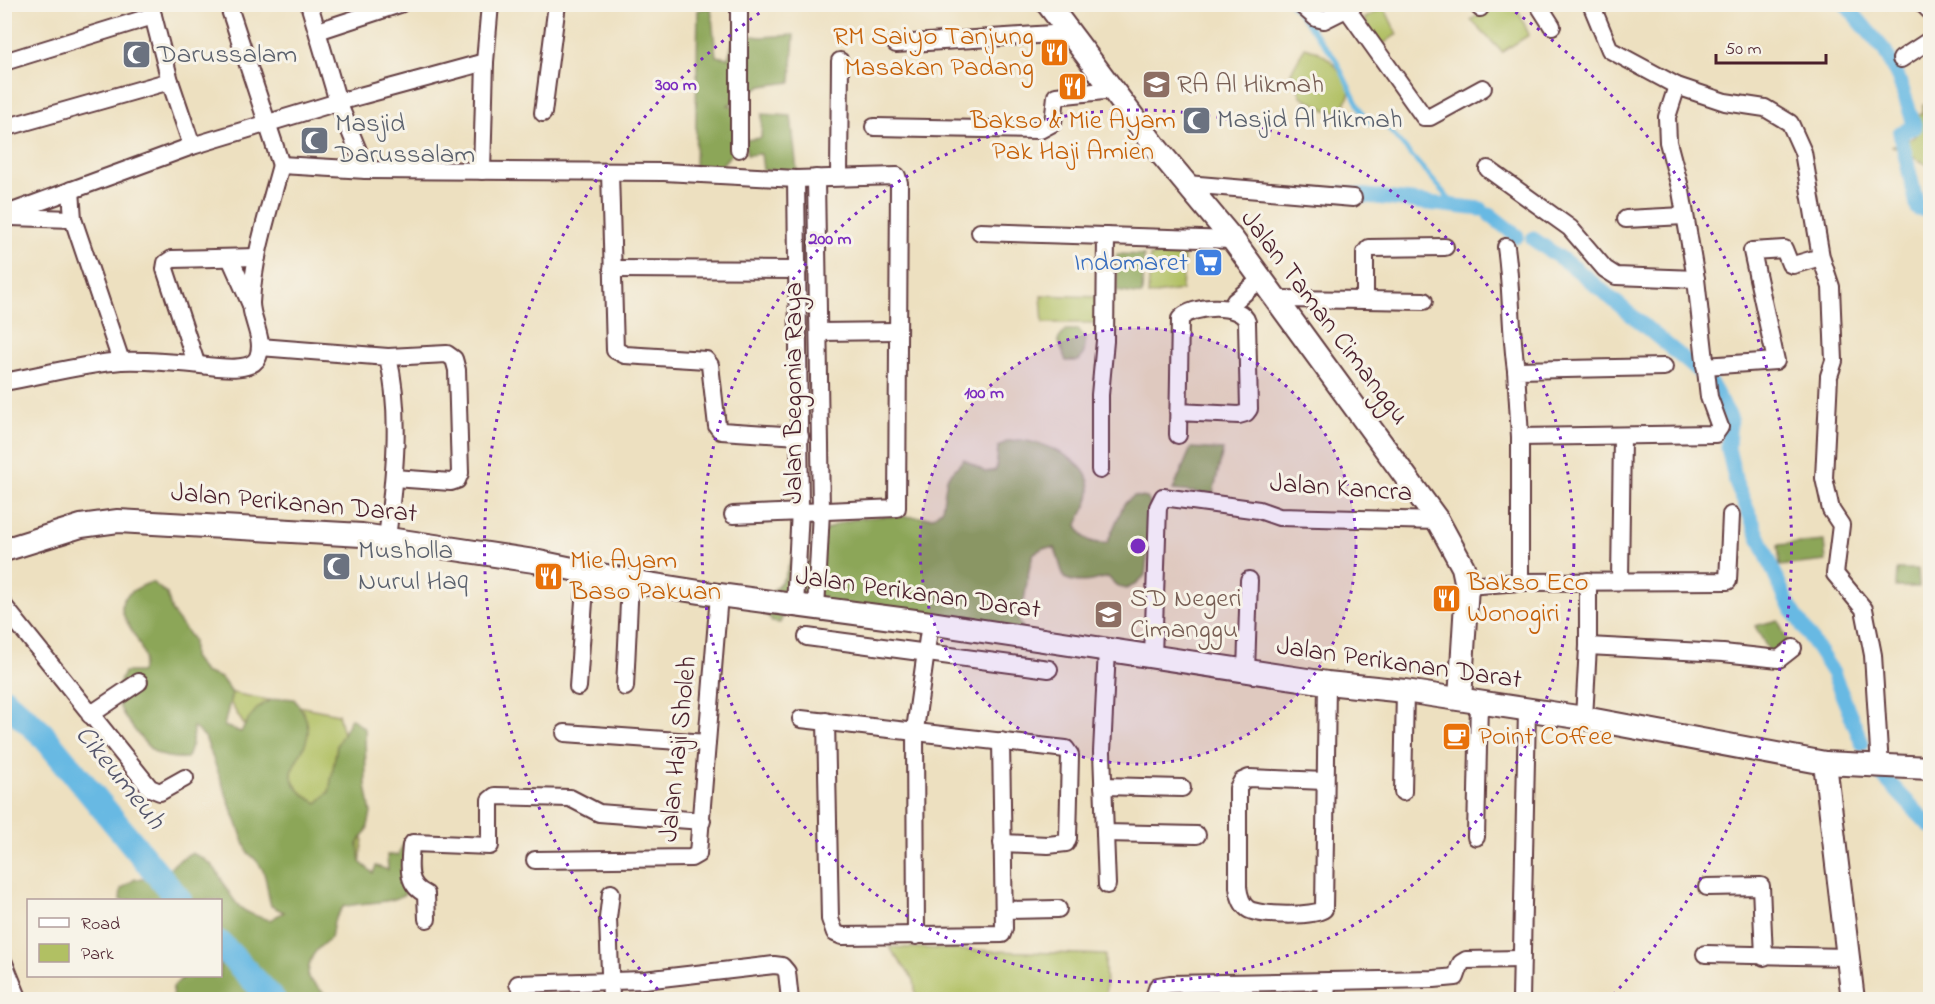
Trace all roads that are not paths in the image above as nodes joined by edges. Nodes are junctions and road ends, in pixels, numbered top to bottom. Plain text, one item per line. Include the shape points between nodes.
1 (228, 4) edge
2 (309, 4) edge
3 (400, 4) edge
4 (490, 4) edge
5 (556, 4) edge
6 (739, 4) edge
7 (1048, 4) edge
8 (1300, 4) edge
9 (1538, 4) edge
10 (1591, 4) edge
11 (1923, 4) edge
12 (1351, 7) edge
13 (152, 10) edge
14 (1930, 11) edge
15 (1552, 26) dead end
16 (318, 31) junction
17 (1068, 33) junction
18 (1930, 40) edge
19 (896, 44) dead end
20 (1901, 59) dead end
21 (840, 61) dead end
22 (4, 62) edge
23 (485, 62) junction
24 (170, 81) junction
25 (1677, 86) junction
26 (1483, 88) dead end
27 (1113, 90) junction
28 (338, 102) junction
29 (543, 113) dead end
30 (268, 124) junction
31 (874, 127) dead end
32 (4, 128) edge
33 (192, 146) junction
34 (739, 149) dead end
35 (281, 165) junction
36 (1488, 169) dead end
37 (366, 170) junction
38 (482, 171) junction
39 (610, 172) junction
40 (839, 177) junction
41 (816, 178) junction
42 (796, 179) junction
43 (1187, 184) junction
44 (71, 190) junction
45 (1353, 198) dead end
46 (4, 216) edge
47 (1684, 216) junction
48 (73, 219) junction
49 (1626, 219) dead end
50 (980, 232) dead end
51 (1106, 236) junction
52 (1233, 240) junction
53 (1445, 247) dead end
54 (1506, 247) dead end
55 (257, 257) junction
56 (1821, 257) junction
57 (230, 258) junction
58 (612, 269) junction
59 (798, 270) junction
60 (1261, 279) junction
61 (1696, 279) junction
62 (1277, 299) junction
63 (1365, 300) junction
64 (1424, 301) dead end
65 (251, 306) junction
66 (1230, 309) junction
67 (897, 331) junction
68 (820, 332) junction
69 (260, 347) junction
70 (388, 357) junction
71 (121, 361) junction
72 (196, 363) junction
73 (1664, 367) dead end
74 (1516, 370) junction
75 (1706, 371) junction
76 (4, 382) edge
77 (1178, 412) junction
78 (1178, 435) dead end
79 (800, 436) junction
80 (1622, 436) junction
81 (1520, 437) junction
82 (1100, 470) dead end
83 (394, 478) junction
84 (800, 510) junction
85 (821, 511) junction
86 (733, 515) dead end
87 (1731, 515) dead end
88 (1438, 520) junction
89 (387, 539) junction
90 (4, 550) edge
91 (586, 572) junction
92 (1249, 580) dead end
93 (1588, 580) junction
94 (1620, 580) junction
95 (630, 581) junction
96 (1520, 582) junction
97 (1467, 586) junction
98 (719, 595) junction
99 (4, 606) edge
100 (806, 607) junction
101 (930, 623) junction
102 (807, 637) dead end
103 (1588, 646) junction
104 (1793, 648) dead end
105 (1107, 650) junction
106 (924, 651) junction
107 (1153, 656) junction
108 (1049, 669) dead end
109 (1246, 671) junction
110 (139, 682) dead end
111 (1327, 683) junction
112 (578, 687) dead end
113 (625, 687) dead end
114 (1405, 691) junction
115 (1470, 701) junction
116 (1527, 710) junction
117 (90, 715) junction
118 (1584, 718) junction
119 (801, 719) dead end
120 (826, 721) junction
121 (915, 730) junction
122 (565, 733) dead end
123 (1001, 741) junction
124 (707, 743) junction
125 (1825, 763) junction
126 (1880, 767) junction
127 (1930, 768) edge
128 (185, 778) dead end
129 (1325, 781) junction
130 (1103, 786) junction
131 (1182, 788) dead end
132 (1403, 792) dead end
133 (702, 821) junction
134 (1105, 833) junction
135 (1197, 835) dead end
136 (1476, 837) dead end
137 (1002, 843) junction
138 (535, 860) dead end
139 (1107, 885) dead end
140 (1707, 887) dead end
141 (611, 893) dead end
142 (1058, 909) dead end
143 (1004, 910) junction
144 (427, 919) dead end
145 (916, 936) junction
146 (1705, 954) dead end
147 (1764, 957) junction
148 (1848, 957) junction
149 (1520, 959) junction
150 (4, 963) edge
151 (612, 981) junction
152 (1327, 982) junction
153 (518, 984) dead end
154 (19, 999) edge
155 (611, 999) edge
156 (790, 999) edge
157 (1153, 999) edge
158 (1326, 999) edge
159 (1521, 999) edge
160 (1853, 999) edge

1 - 30 street
2 - 16 street
3 - 16 street
4 - 23 street
5 - 29 street
6 - 34 street
7 - 17 street, Jalan Taman Cimanggu
8 - 12 street via 1321,20
9 - 15 street
10 - 25 street via 1610,50
11 - 14 street
12 - 26 street via 1424,117
13 - 22 street
13 - 24 street
16 - 28 street
17 - 19 street
17 - 27 street, Jalan Taman Cimanggu
18 - 20 street
21 - 40 street
23 - 28 street
23 - 38 street
24 - 32 street
24 - 33 street
25 - 47 street via 1666,128
25 - 56 street via 1725,102 1765,108 1790,123 1803,152
27 - 31 street via 1056,96 1053,123 1040,130
27 - 43 street, Jalan Taman Cimanggu
28 - 30 street
28 - 37 street
30 - 33 street
30 - 35 street
33 - 44 street
35 - 37 street
35 - 55 street
36 - 61 street via 1570,228 1605,269 1616,276
37 - 38 street
38 - 39 street
39 - 42 street
39 - 58 street
40 - 41 street
40 - 67 street via 897,176
41 - 42 street
41 - 68 street, Jalan Begonia Raya
42 - 59 street, Jalan Begonia Raya
43 - 45 street
43 - 52 street, Jalan Taman Cimanggu
44 - 46 street
44 - 48 street
46 - 48 street
47 - 49 street
47 - 61 street
48 - 71 street
50 - 51 street
51 - 52 street
51 - 82 street
52 - 60 street, Jalan Taman Cimanggu
53 - 63 street via 1369,248 1365,253
54 - 74 street
55 - 57 street
55 - 65 street
56 - 75 street via 1793,265 1784,249 1752,251 1776,361
56 - 126 street via 1831,287 1834,361 1829,376 1824,478 1831,510 1841,525 1835,574 1863,609 1873,655
57 - 65 street
57 - 72 street via 172,259 166,263
58 - 59 street
58 - 79 street via 618,354 706,360 710,364 717,426 721,431
59 - 79 street, Jalan Begonia Raya
60 - 62 street, Jalan Taman Cimanggu
60 - 66 street
61 - 75 street
62 - 63 street
62 - 88 street, Jalan Taman Cimanggu
63 - 64 street
65 - 69 street
66 - 77 street via 1194,310 1180,318
66 - 77 street via 1242,314 1247,322 1249,409 1239,415
67 - 68 street
67 - 85 street via 897,508
68 - 85 street, Jalan Begonia Raya
69 - 70 street
69 - 72 street via 258,359 243,368
70 - 83 street via 392,372
70 - 83 street via 447,354 457,370 458,480
71 - 72 street
71 - 76 street
73 - 74 street
74 - 81 street
75 - 80 street via 1709,397 1720,428 1715,434
77 - 78 street
79 - 84 street, Jalan Begonia Raya
80 - 81 street
80 - 94 street
81 - 96 street
83 - 89 street
84 - 85 street
84 - 86 street
84 - 100 street, Jalan Begonia Raya
85 - 100 street, Jalan Begonia Raya
87 - 94 street via 1728,581
88 - 97 street, Jalan Taman Cimanggu via 1463,567
88 - 107 street, Jalan Kancra via 1279,517 1259,510 1170,497 1159,500
89 - 90 street, Jalan Perikanan Darat via 140,520 81,526
89 - 91 street, Jalan Perikanan Darat
91 - 95 street, Jalan Perikanan Darat
91 - 112 street
92 - 109 street
93 - 94 street
93 - 96 street
93 - 103 street
95 - 98 street, Jalan Perikanan Darat
95 - 113 street
96 - 97 street
97 - 115 street, Jalan Taman Cimanggu
98 - 100 street, Jalan Perikanan Darat
98 - 124 street, Jalan Haji Sholeh
99 - 117 street
100 - 101 street, Jalan Perikanan Darat
101 - 105 street, Jalan Perikanan Darat
101 - 106 street
102 - 106 street
103 - 104 street via 1779,659
103 - 118 street
105 - 107 street, Jalan Perikanan Darat
105 - 130 street
106 - 108 street
106 - 121 street
107 - 109 street, Jalan Perikanan Darat
109 - 111 street, Jalan Perikanan Darat
110 - 117 street
111 - 114 street, Jalan Perikanan Darat
111 - 129 street
114 - 115 street, Jalan Perikanan Darat
114 - 132 street
115 - 116 street, Jalan Perikanan Darat
115 - 136 street
116 - 118 street, Jalan Perikanan Darat
116 - 149 street
117 - 128 street via 154,792
118 - 125 street, Jalan Perikanan Darat
119 - 120 street
120 - 121 street
120 - 145 street via 831,927 842,936
121 - 123 street
121 - 145 street
122 - 124 street
123 - 137 street
123 - 137 street via 1060,747 1070,755 1065,843
124 - 133 street, Jalan Haji Sholeh
125 - 126 street, Jalan Perikanan Darat
125 - 148 street
126 - 127 street, Jalan Perikanan Darat
129 - 129 street via 1324,909 1315,914 1265,914 1246,908 1238,887 1238,788 1242,781
130 - 131 street
130 - 134 street
133 - 138 street, Jalan Haji Sholeh via 696,857
133 - 144 street via 599,813 570,798 495,796 489,807 490,846 411,846 411,879 415,888 426,894
134 - 135 street
134 - 139 street
137 - 143 street
140 - 147 street via 1761,886
141 - 151 street via 608,918
142 - 143 street
143 - 145 street via 1002,934
146 - 147 street
147 - 148 street
148 - 160 street
149 - 152 street via 1463,961 1458,975 1452,977
149 - 159 street
150 - 154 street
151 - 153 street
151 - 155 street
151 - 156 street via 782,966 787,972
152 - 157 street via 1170,984 1158,986
152 - 158 street

